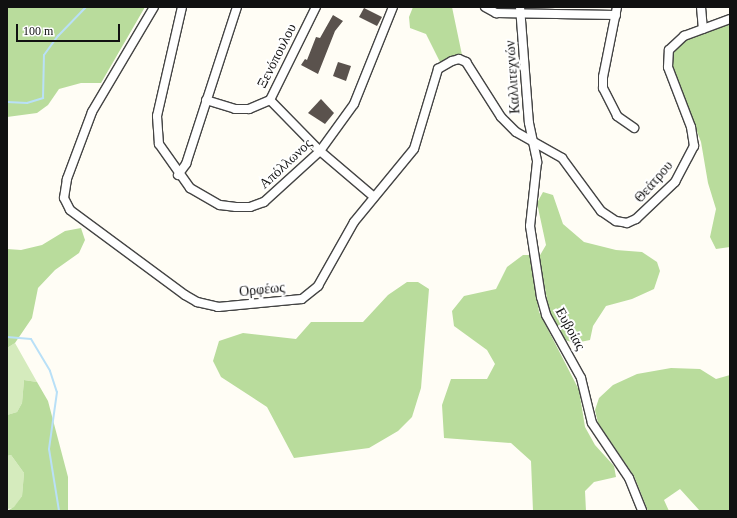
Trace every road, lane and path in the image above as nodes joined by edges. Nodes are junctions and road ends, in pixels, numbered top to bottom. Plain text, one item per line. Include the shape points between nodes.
1 (154, 7) edge
2 (182, 7) edge
3 (237, 7) edge
4 (316, 7) edge
5 (393, 7) edge
6 (485, 7) edge
7 (701, 7) edge
8 (520, 10) edge
9 (617, 11) edge
10 (730, 19) edge
11 (702, 29) junction
12 (206, 100) junction
13 (270, 100) junction
14 (634, 128) dead end
15 (535, 144) junction
16 (320, 151) junction
17 (178, 175) junction
18 (374, 197) junction
19 (642, 511) edge

1 - 18 street, Ορφέως via 92,112 64,190 66,205 70,210 184,295 207,306 231,307 302,299 310,294 325,276 354,222
2 - 17 street, Απόλλωνος via 157,116 156,131 159,144
3 - 12 street
4 - 13 street, Ξενόπουλου
5 - 16 street, Απόλλωνος via 354,104
6 - 8 street via 496,13
7 - 11 street
8 - 9 street
8 - 15 street, Καλλιτεχνών via 529,123
9 - 14 street via 603,88 617,116
10 - 11 street, Θεάτρου
11 - 15 street, Θεάτρου via 675,43 667,59 691,127 694,146 674,182 641,216 627,223 608,217 562,158
12 - 13 street, Ξενόπουλου via 235,109 249,109
12 - 17 street via 186,164
13 - 16 street
15 - 18 street, Ορφέως via 501,117 466,62 452,60 438,69 414,149
15 - 19 street, Ευβοίας via 537,167 530,226 546,315 581,378 592,423 629,478
16 - 17 street, Απόλλωνος via 274,194 264,202 250,207 220,205 204,198
16 - 18 street

